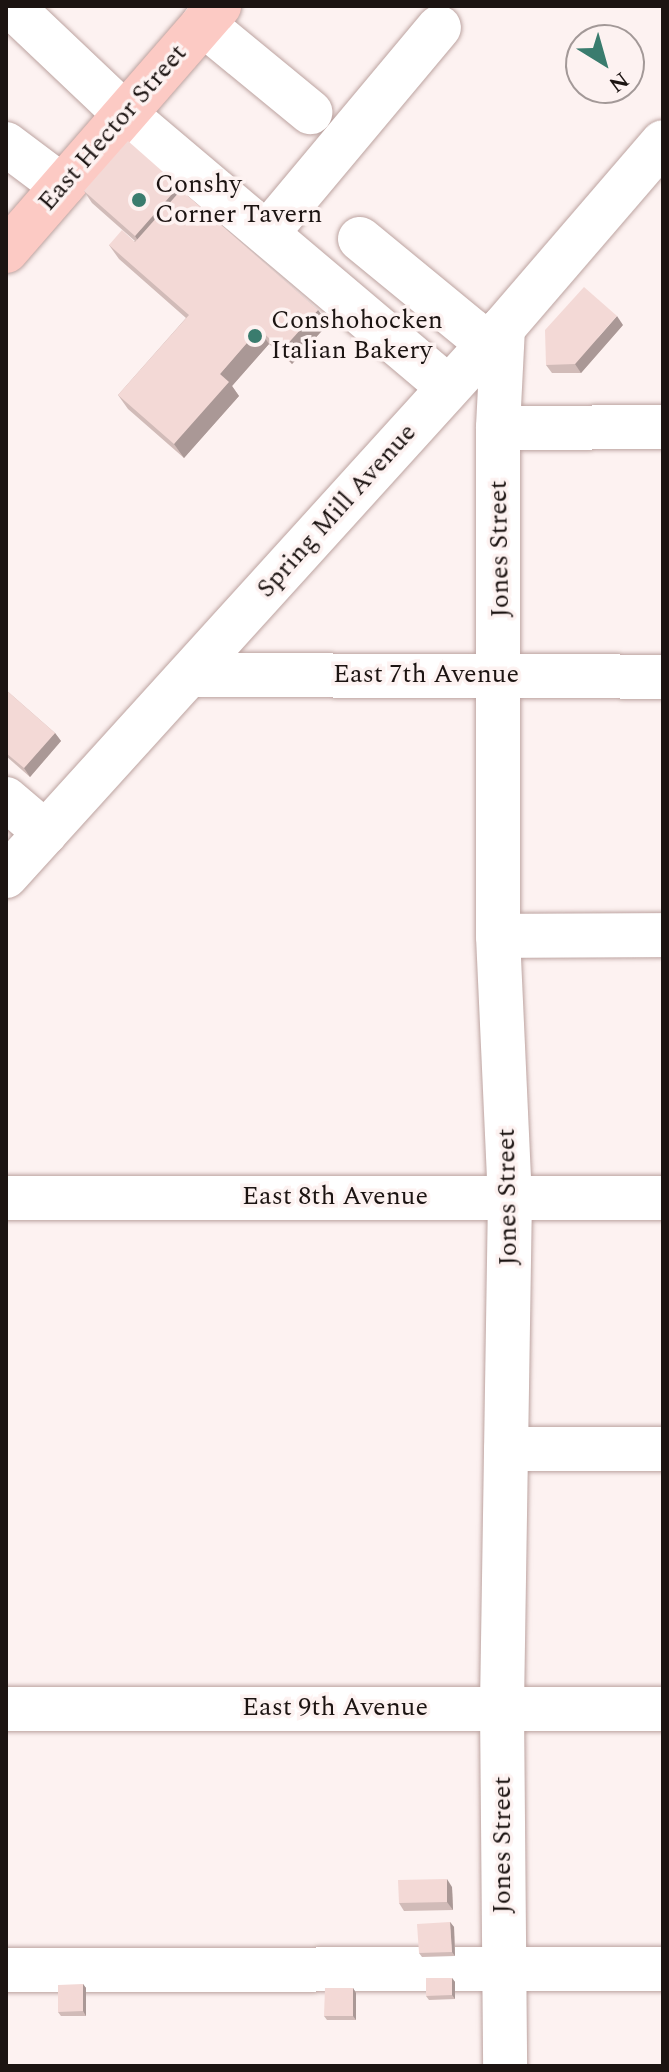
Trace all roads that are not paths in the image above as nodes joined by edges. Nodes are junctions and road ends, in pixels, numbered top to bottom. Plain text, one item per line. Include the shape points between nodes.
1 (11, 6) edge
2 (211, 15) edge
3 (439, 27) dead end
4 (310, 112) dead end
5 (125, 114) junction
6 (6, 144) edge
7 (657, 156) edge
8 (62, 186) junction
9 (267, 233) junction
10 (360, 239) dead end
11 (6, 251) edge
12 (496, 336) junction
13 (448, 387) junction
14 (663, 427) edge
15 (498, 428) junction
16 (189, 675) junction
17 (502, 675) junction
18 (663, 677) edge
19 (6, 799) edge
20 (46, 833) junction
21 (6, 876) edge
22 (663, 935) edge
23 (498, 936) junction
24 (510, 1197) junction
25 (6, 1198) edge
26 (663, 1198) edge
27 (506, 1449) junction
28 (663, 1449) edge
29 (502, 1707) junction
30 (6, 1709) edge
31 (663, 1709) edge
32 (504, 1968) junction
33 (663, 1969) edge
34 (6, 1970) edge
35 (505, 2066) edge

1 - 5 street
2 - 4 street
2 - 5 main road, East Hector Street
3 - 9 street
5 - 8 main road, East Hector Street
5 - 9 street
6 - 8 street
7 - 12 street, Spring Mill Avenue
8 - 11 main road, East Hector Street
9 - 13 street
10 - 12 street
12 - 13 street, Spring Mill Avenue
12 - 15 street, Jones Street
13 - 16 street, Spring Mill Avenue
14 - 15 street
15 - 17 street, Jones Street
16 - 17 street, East 7th Avenue
16 - 20 street, Spring Mill Avenue
17 - 18 street, East 7th Avenue
17 - 23 street, Jones Street
19 - 20 street
20 - 21 street, Spring Mill Avenue
22 - 23 street
23 - 24 street, Jones Street
24 - 25 street, East 8th Avenue
24 - 26 street, East 8th Avenue
24 - 27 street, Jones Street
27 - 28 street
27 - 29 street, Jones Street
29 - 30 street, East 9th Avenue
29 - 31 street, East 9th Avenue
29 - 32 street, Jones Street
32 - 33 street
32 - 34 street
32 - 35 street, Jones Street

